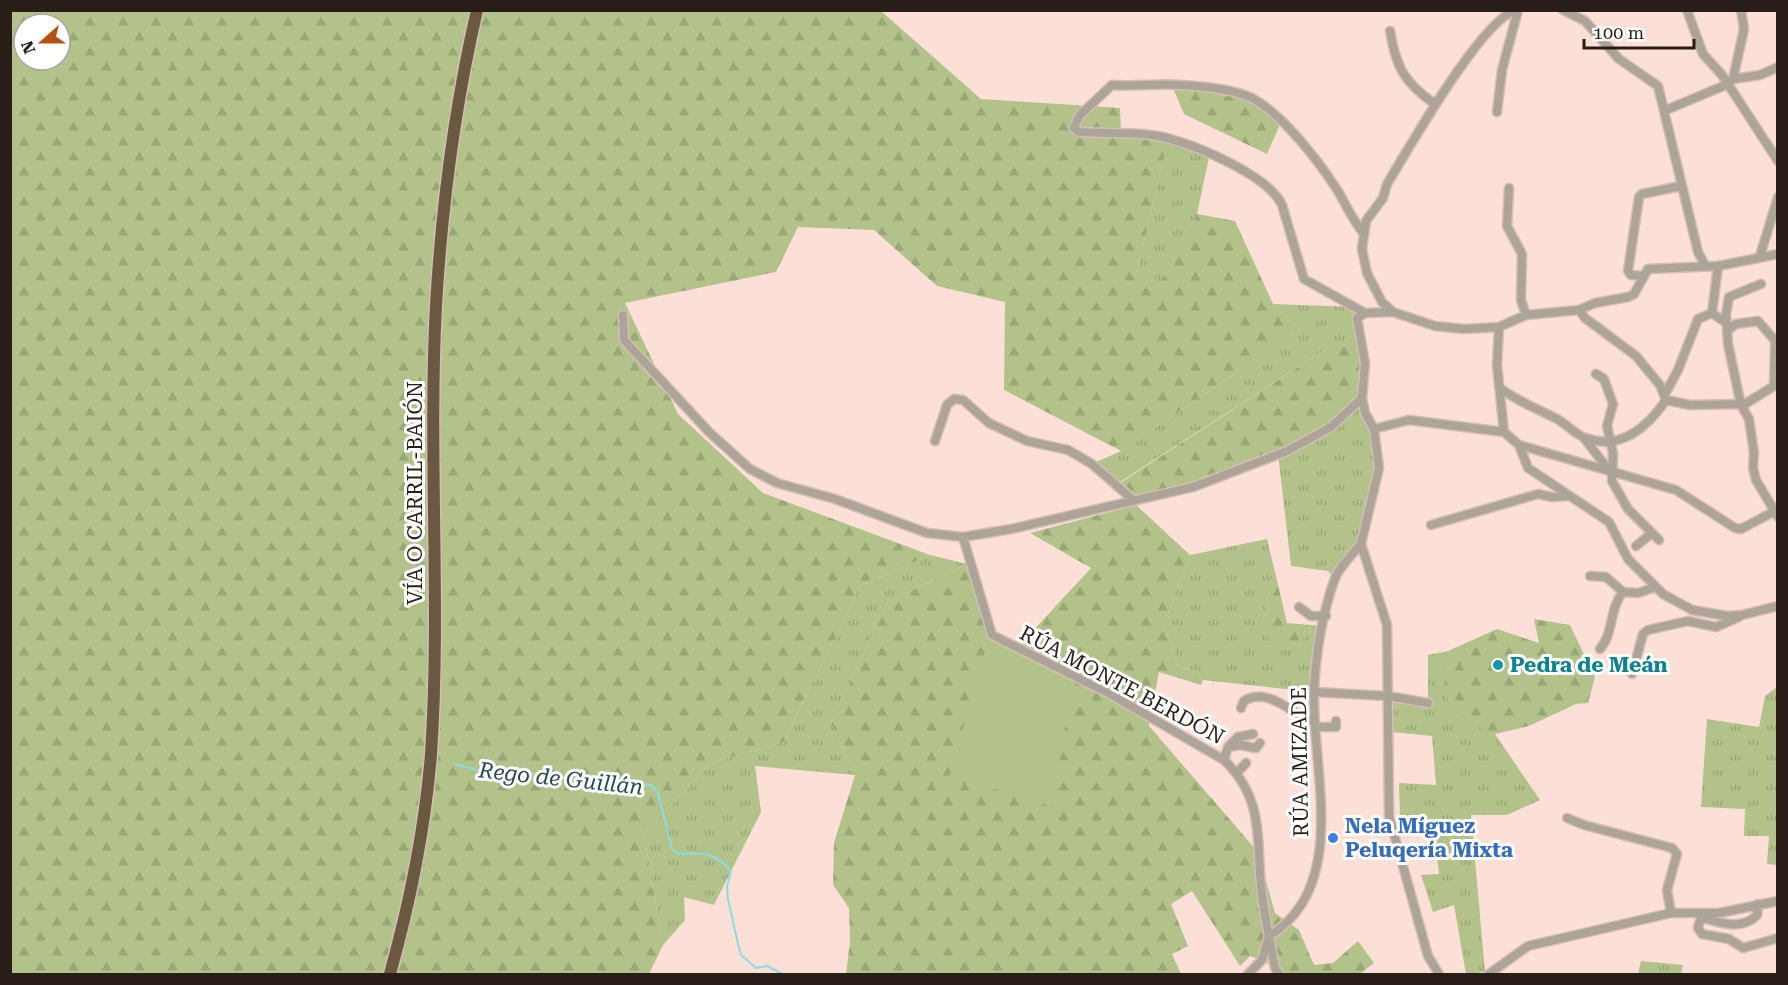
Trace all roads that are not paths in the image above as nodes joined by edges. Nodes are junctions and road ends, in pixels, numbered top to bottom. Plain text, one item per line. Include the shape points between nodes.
1 (477, 10) edge
2 (1517, 10) edge
3 (1687, 10) edge
4 (1741, 10) edge
5 (1569, 11) edge
6 (1390, 31) dead end
7 (1778, 67) edge
8 (1730, 81) junction
9 (1437, 101) junction
10 (1666, 110) junction
11 (1497, 112) dead end
12 (1778, 161) edge
13 (1681, 186) junction
14 (1509, 188) dead end
15 (1778, 197) edge
16 (1364, 234) junction
17 (1778, 254) edge
18 (1760, 256) junction
19 (1705, 265) junction
20 (1718, 266) junction
21 (1642, 276) junction
22 (1761, 284) dead end
23 (1579, 310) junction
24 (1394, 312) junction
25 (1365, 313) junction
26 (1712, 313) junction
27 (623, 315) dead end
28 (1526, 315) junction
29 (1727, 326) junction
30 (1499, 327) junction
31 (1776, 344) edge
32 (1596, 374) dead end
33 (1499, 387) junction
34 (1665, 397) junction
35 (1362, 398) junction
36 (1741, 405) junction
37 (1374, 429) junction
38 (1504, 432) junction
39 (1584, 438) junction
40 (935, 441) dead end
41 (1610, 442) junction
42 (1520, 445) junction
43 (1611, 473) junction
44 (1567, 496) junction
45 (1132, 500) junction
46 (1775, 515) edge
47 (1431, 525) dead end
48 (1652, 533) junction
49 (963, 537) junction
50 (1659, 540) dead end
51 (1361, 544) junction
52 (1636, 546) dead end
53 (1590, 576) dead end
54 (1655, 586) junction
55 (1623, 592) junction
56 (1778, 606) edge
57 (1299, 607) dead end
58 (1692, 610) junction
59 (1742, 615) junction
60 (1326, 616) junction
61 (1696, 621) junction
62 (1600, 649) dead end
63 (1632, 675) dead end
64 (1314, 692) junction
65 (1387, 696) junction
66 (1428, 703) dead end
67 (1241, 708) dead end
68 (1336, 721) dead end
69 (1315, 725) junction
70 (1253, 734) dead end
71 (1260, 743) dead end
72 (1228, 747) junction
73 (1224, 760) junction
74 (1246, 763) dead end
75 (1237, 773) junction
76 (1567, 818) dead end
77 (1778, 901) edge
78 (1758, 904) junction
79 (1671, 913) junction
80 (1701, 915) junction
81 (1269, 936) junction
82 (1778, 939) edge
83 (390, 975) edge
84 (1248, 975) edge
85 (1279, 975) edge
86 (1439, 975) edge
87 (1489, 975) edge

1 - 83 highway, VÍA O CARRIL-BAIÓN via 447,164 436,307 431,754 421,842
2 - 9 street via 1494,26
2 - 11 street via 1502,70
3 - 8 street via 1703,54
4 - 8 street via 1744,29
5 - 10 street via 1585,21 1619,59 1658,87
6 - 9 street via 1403,75 1414,90 1432,102
7 - 8 street
8 - 10 street
8 - 12 street
9 - 16 street via 1366,221
10 - 13 street
13 - 19 street
13 - 21 street via 1640,197 1628,271
14 - 28 street via 1507,226 1522,254 1521,300
15 - 18 street
16 - 24 street via 1362,249 1372,287
16 - 25 street via 1312,155 1251,98 1180,84 1112,86 1079,116 1074,128 1079,132 1168,138 1262,181 1277,193 1282,204 1304,279
17 - 18 street
18 - 20 street
19 - 20 street
19 - 21 street via 1648,269
20 - 26 street
21 - 23 street via 1634,294
22 - 29 street via 1729,297
23 - 28 street
23 - 34 street via 1636,356
24 - 25 street
24 - 30 street via 1435,326
25 - 35 street via 1358,318 1365,363
26 - 29 street
26 - 34 street via 1698,319
27 - 49 street via 624,340 750,470 777,483 835,499 927,533
28 - 30 street
29 - 31 street via 1758,321
29 - 36 street
30 - 33 street
31 - 36 street via 1774,386
32 - 41 street via 1604,379 1613,404 1607,426
33 - 38 street
33 - 39 street
34 - 36 street via 1690,405
34 - 41 street via 1637,433
35 - 37 street
35 - 45 street via 1331,427 1287,452 1193,487
36 - 46 street via 1749,419 1756,480
37 - 38 street via 1409,420
37 - 51 street via 1379,468
38 - 42 street
39 - 41 street
39 - 43 street
40 - 45 street via 947,405 954,399 963,400 989,423 1028,441 1068,450 1092,464
41 - 43 street via 1614,461
42 - 43 street
42 - 44 street via 1528,468
43 - 46 street via 1676,490 1735,528
43 - 48 street via 1628,509
44 - 47 street via 1538,494
44 - 54 street via 1609,522 1628,559
45 - 49 street
48 - 50 street
48 - 52 street
49 - 73 street, RÚA MONTE BERDÓN via 992,636 1110,694
51 - 60 street, RÚA AMIZADE via 1334,578
51 - 65 street via 1387,625
53 - 55 street via 1606,577
54 - 55 street via 1638,593
54 - 58 street
55 - 62 street via 1612,614 1608,639
56 - 59 street
57 - 60 street via 1311,616
58 - 59 street
58 - 61 street
59 - 61 street via 1716,627
60 - 64 street, RÚA AMIZADE
61 - 63 street via 1654,628 1643,634
64 - 65 street
64 - 69 street, RÚA AMIZADE
65 - 66 street
65 - 86 street via 1389,816 1428,956
67 - 69 street via 1246,699 1282,703
68 - 69 street via 1336,727
69 - 81 street, RÚA AMIZADE via 1323,822 1316,869 1295,915
70 - 72 street via 1238,737
71 - 72 street via 1256,748
72 - 73 street
73 - 75 street, RÚA MONTE BERDÓN
74 - 75 street
75 - 81 street, RÚA MONTE BERDÓN via 1258,825
76 - 79 street via 1672,848 1677,854 1667,890
77 - 78 street
78 - 80 street
78 - 80 street via 1753,919 1732,925
79 - 80 street
79 - 87 street via 1528,946
80 - 82 street via 1698,928 1702,934 1729,939 1743,948
81 - 84 street via 1262,960
81 - 85 street, RÚA MONTE BERDÓN

